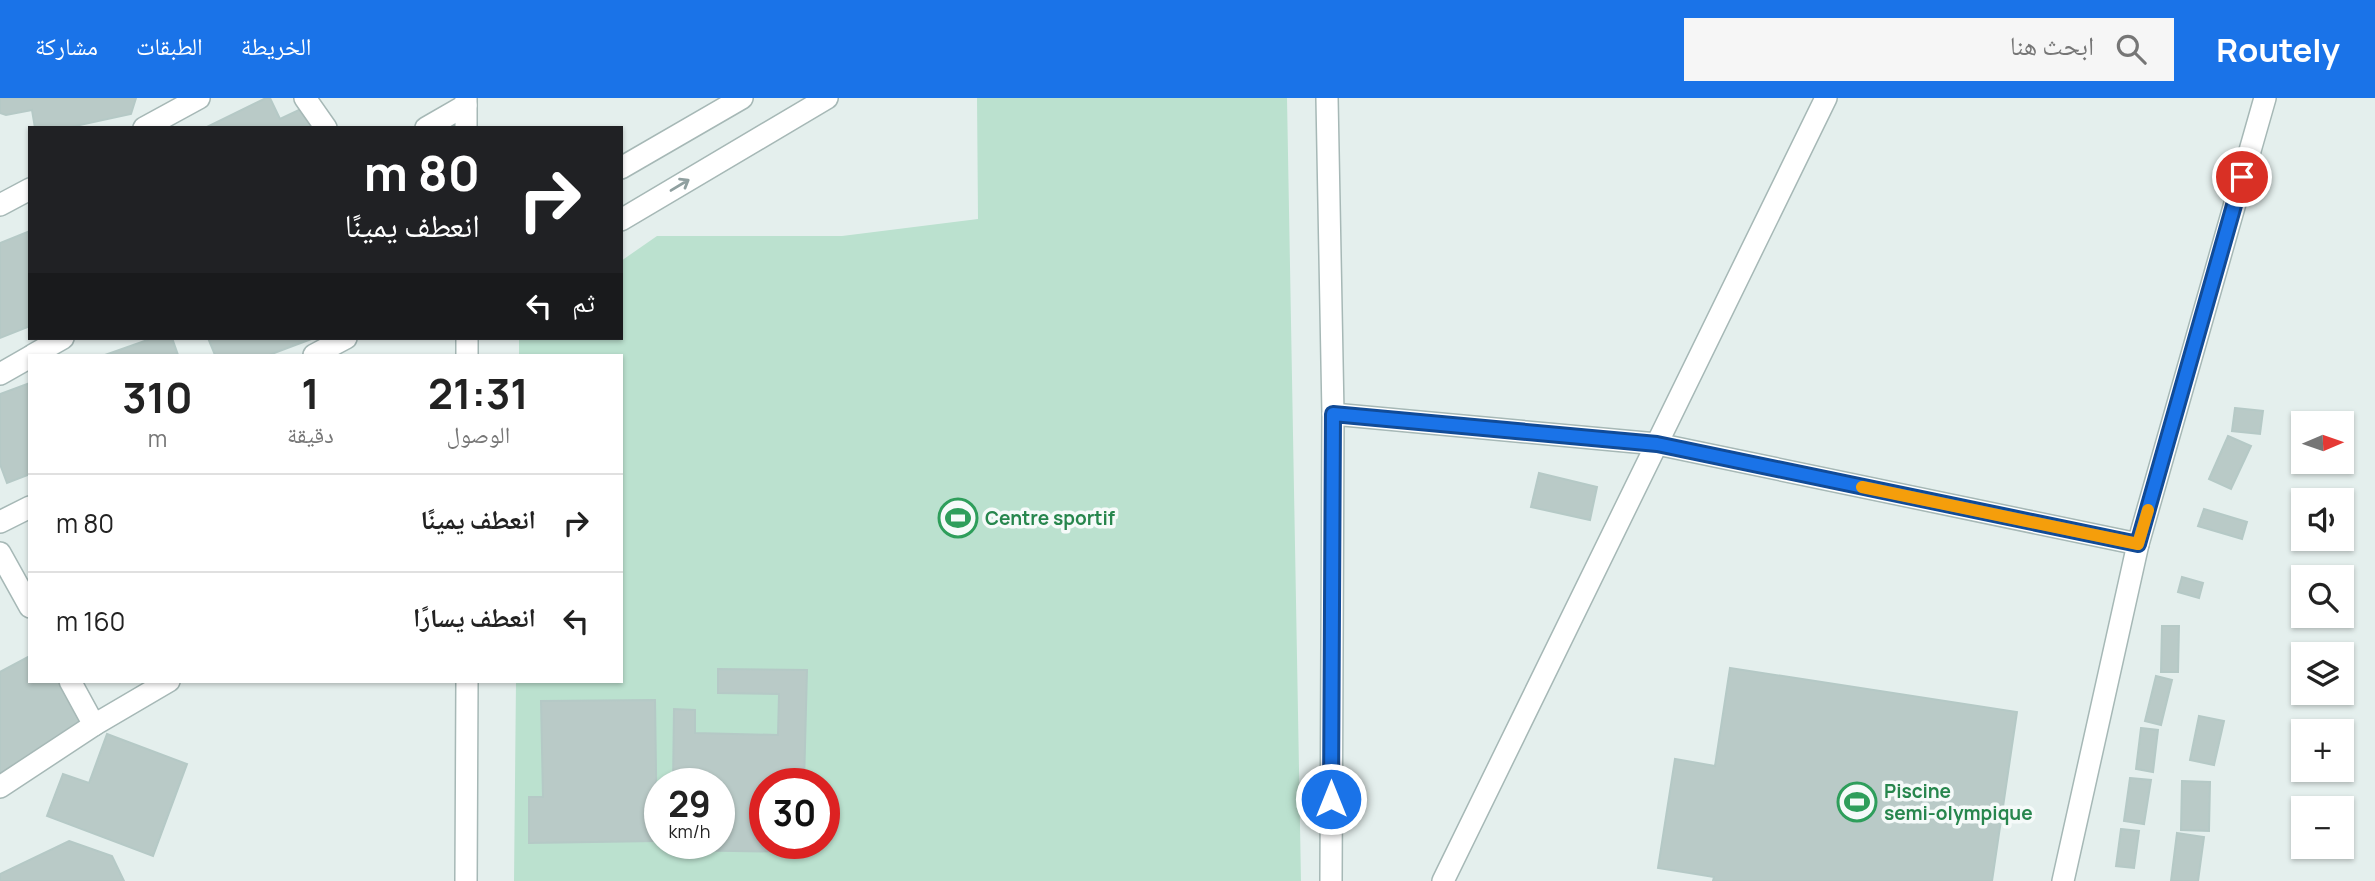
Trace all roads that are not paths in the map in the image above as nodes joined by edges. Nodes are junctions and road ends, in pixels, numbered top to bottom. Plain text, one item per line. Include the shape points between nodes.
1 (199, 98) edge
2 (304, 98) edge
3 (742, 98) edge
4 (827, 98) edge
5 (1327, 98) edge
6 (1826, 98) edge
7 (2265, 98) edge
8 (466, 101) edge
9 (148, 126) edge
10 (325, 126) edge
11 (429, 126) edge
12 (466, 126) edge
13 (623, 167) edge
14 (28, 190) edge
15 (0, 205) edge
16 (623, 219) edge
17 (59, 340) edge
18 (342, 340) edge
19 (35, 354) edge
20 (316, 354) edge
21 (28, 358) edge
22 (0, 374) edge
23 (1333, 414) junction
24 (1657, 444) junction
25 (28, 508) edge
26 (0, 523) edge
27 (2138, 544) junction
28 (0, 553) edge
29 (28, 603) edge
30 (71, 683) edge
31 (166, 683) edge
32 (467, 683) edge
33 (94, 725) junction
34 (0, 787) edge
35 (466, 881) edge
36 (1331, 881) edge
37 (1443, 881) edge
38 (2063, 881) edge

1 - 9 street
2 - 10 street
3 - 13 street
16 -> 4 street
5 - 23 street
6 - 24 street
7 - 27 street
8 - 11 street
8 - 12 street
14 - 15 street
17 - 19 street
18 - 20 street
21 - 22 street
23 - 24 street
23 - 36 street
24 - 27 street
24 - 37 street
25 - 26 street
27 - 38 street
28 - 29 street
30 - 33 street
31 - 33 street
32 - 35 street
33 - 34 street

